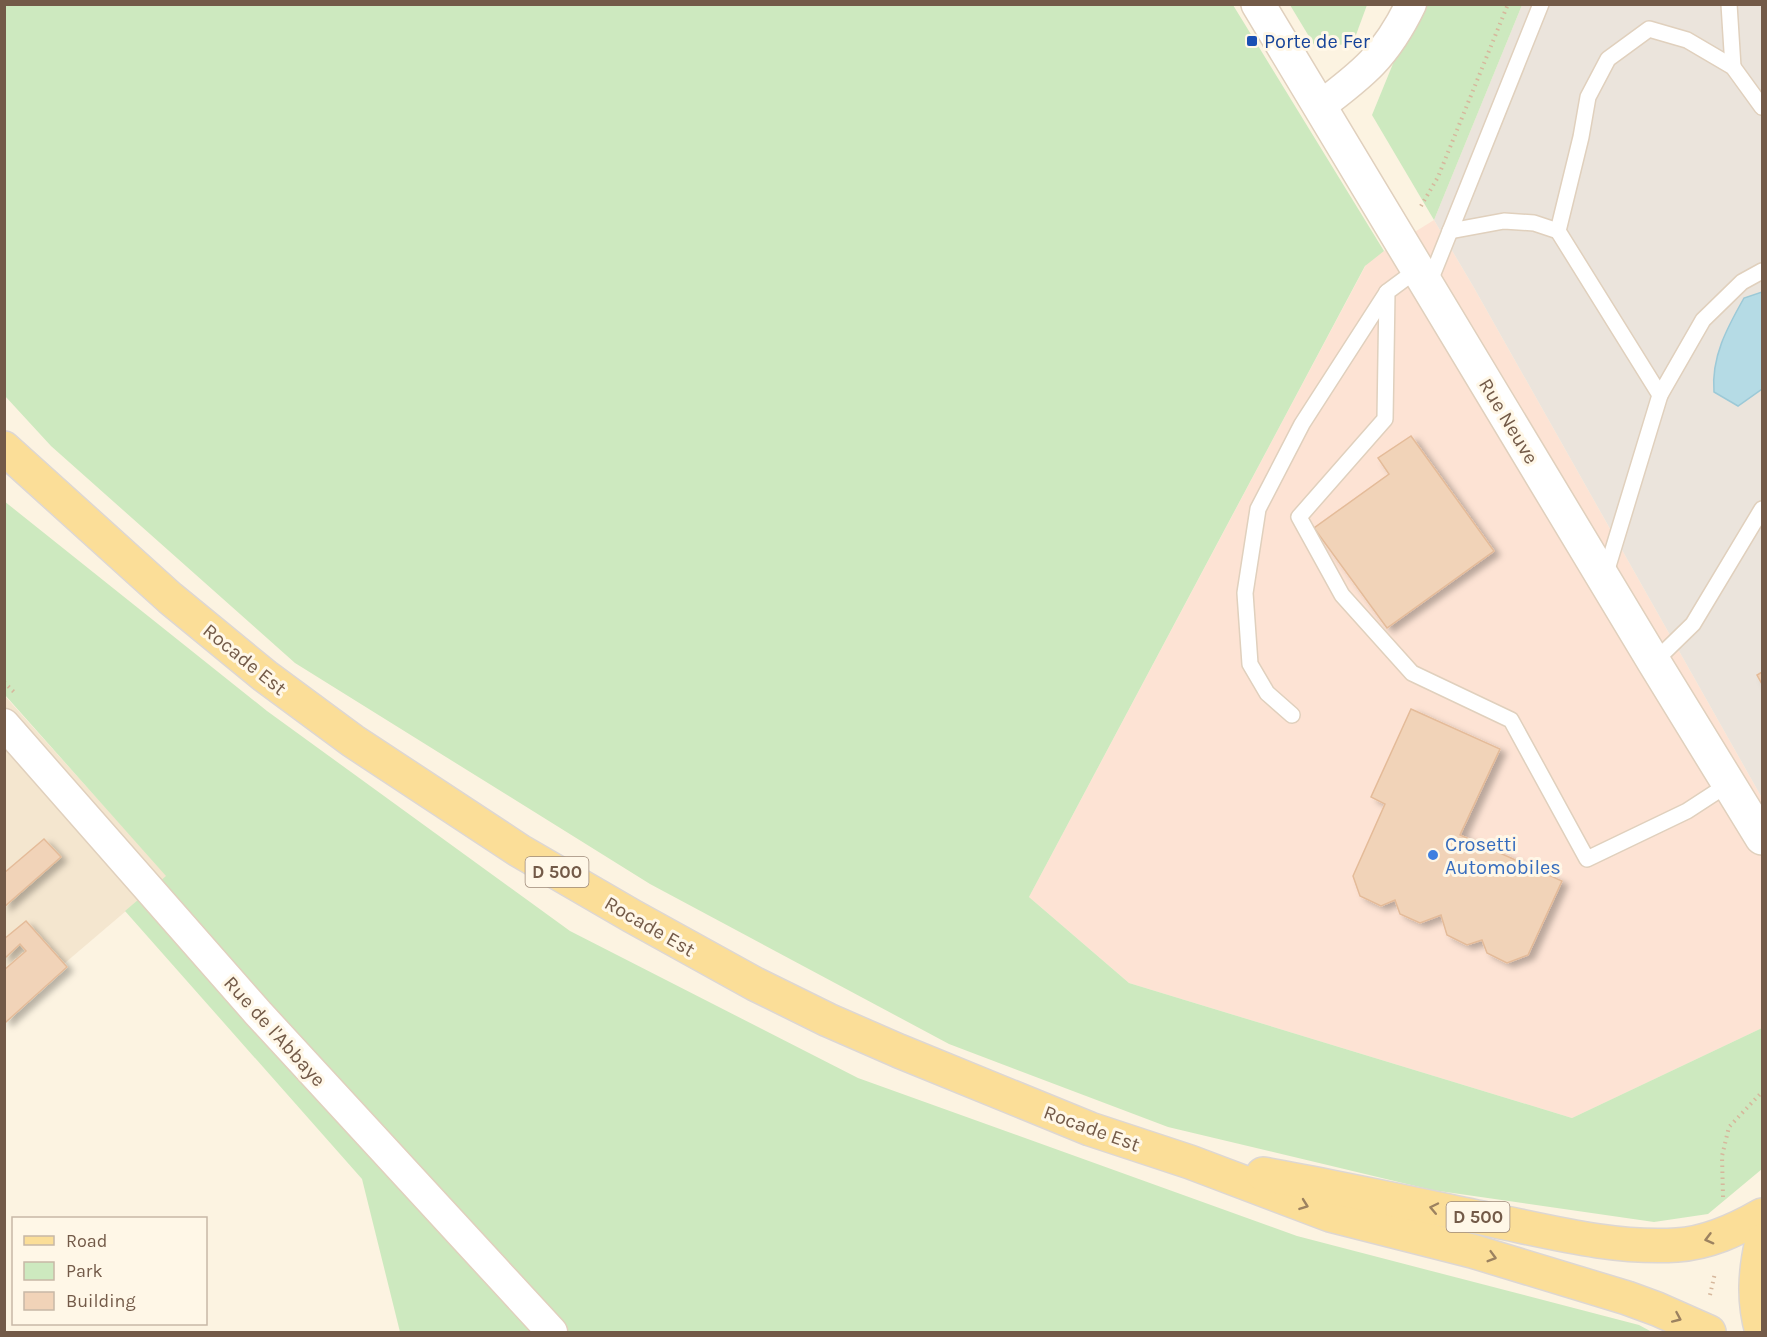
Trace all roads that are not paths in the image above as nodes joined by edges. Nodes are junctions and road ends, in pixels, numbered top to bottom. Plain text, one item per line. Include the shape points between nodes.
1 (1258, 4) edge
2 (1411, 4) edge
3 (1541, 4) edge
4 (1729, 4) edge
5 (1733, 67) junction
6 (1319, 107) junction
7 (1762, 107) edge
8 (1450, 231) junction
9 (1558, 231) junction
10 (1762, 271) edge
11 (1423, 278) junction
12 (1387, 292) junction
13 (1660, 395) junction
14 (4, 448) edge
15 (1762, 509) edge
16 (1604, 579) junction
17 (1654, 662) junction
18 (1292, 715) dead end
19 (4, 724) edge
20 (1730, 783) junction
21 (1762, 837) edge
22 (1190, 1162) junction
23 (1762, 1215) edge
24 (1762, 1241) edge
25 (552, 1332) edge
26 (1709, 1332) edge
27 (1762, 1332) edge

1 - 6 street, Rue Neuve
2 - 6 street via 1388,46 1372,65
3 - 8 lane
4 - 5 lane
5 - 7 lane
5 - 9 lane via 1688,40 1649,29 1608,59 1587,97
6 - 11 street, Rue Neuve
8 - 9 lane via 1504,221 1534,223
8 - 11 lane
9 - 13 lane
10 - 13 lane via 1742,282 1703,320
11 - 12 lane
11 - 16 street, Rue Neuve
12 - 18 lane via 1302,424 1258,509 1245,593 1250,664 1267,693
12 - 20 lane via 1385,418 1299,518 1342,595 1412,673 1511,720 1587,859 1687,811
13 - 16 lane
14 - 22 main road, Rocade Est / D 500 via 170,598 265,676 353,741 529,856 694,952 828,1020 1048,1113
15 - 17 lane via 1693,624
16 - 17 street, Rue Neuve
17 - 20 street, Rue Neuve
19 - 25 street, Rue de l'Abbaye via 258,1013
20 - 21 street, Rue Neuve
23 -> 22 main road, D 500 via 1723,1235 1679,1245 1652,1246 1539,1230 1324,1185
22 -> 26 main road, D 500 via 1330,1215 1472,1251 1627,1298
24 - 27 main road via 1755,1290

